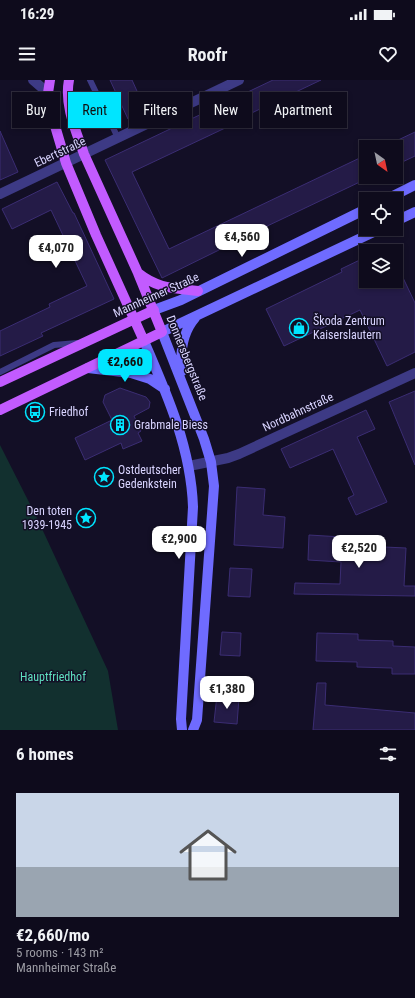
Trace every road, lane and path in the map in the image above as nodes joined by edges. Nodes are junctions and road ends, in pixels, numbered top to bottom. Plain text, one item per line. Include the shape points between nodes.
1 (33, 80) edge
2 (50, 80) edge
3 (69, 80) edge
4 (90, 80) edge
5 (239, 80) edge
6 (47, 92) edge
7 (48, 92) edge
8 (55, 128) edge
9 (118, 138) junction
10 (84, 154) junction
11 (66, 163) junction
12 (415, 185) edge
13 (401, 192) edge
14 (0, 194) edge
15 (359, 212) edge
16 (414, 215) edge
17 (403, 219) edge
18 (365, 236) edge
19 (138, 273) junction
20 (198, 291) junction
21 (154, 310) junction
22 (195, 318) junction
23 (134, 319) junction
24 (162, 332) junction
25 (144, 341) junction
26 (85, 343) junction
27 (88, 368) junction
28 (0, 372) edge
29 (415, 373) edge
30 (0, 382) edge
31 (183, 383) junction
32 (165, 389) junction
33 (0, 410) edge
34 (211, 462) junction
35 (189, 466) junction
36 (182, 730) edge
37 (193, 730) edge

1 - 6 street
2 - 7 main road
3 - 10 main road, Donnersbergstraße via 70,112
4 - 9 lane
5 - 9 street, Ebertstraße
8 - 11 main road
9 - 10 street, Ebertstraße
10 - 11 street, Ebertstraße
10 - 19 main road, Donnersbergstraße
11 - 14 street, Ebertstraße
11 - 23 main road
12 - 13 main road
15 - 20 main road, Mannheimer Straße
16 - 17 main road
18 - 22 main road
19 - 20 main road via 160,286
19 - 21 main road, Donnersbergstraße
20 - 21 main road, Mannheimer Straße
21 - 23 main road, Mannheimer Straße
21 - 24 main road, Donnersbergstraße
22 - 24 main road
22 - 31 main road via 186,332 182,349
23 - 25 main road
23 - 26 main road, Mannheimer Straße
24 - 25 main road
24 - 31 main road, Donnersbergstraße
25 - 27 main road
25 - 32 main road
26 - 28 lane via 54,345
26 - 30 main road, Mannheimer Straße
27 - 32 main road via 131,372 150,379
27 - 33 main road
29 - 34 street, Nordbahnstraße via 239,454
31 - 34 main road, Donnersbergstraße
32 - 35 main road
34 - 35 street, Nordbahnstraße
34 - 37 main road, Donnersbergstraße via 214,509 197,720
35 - 36 main road via 193,507

